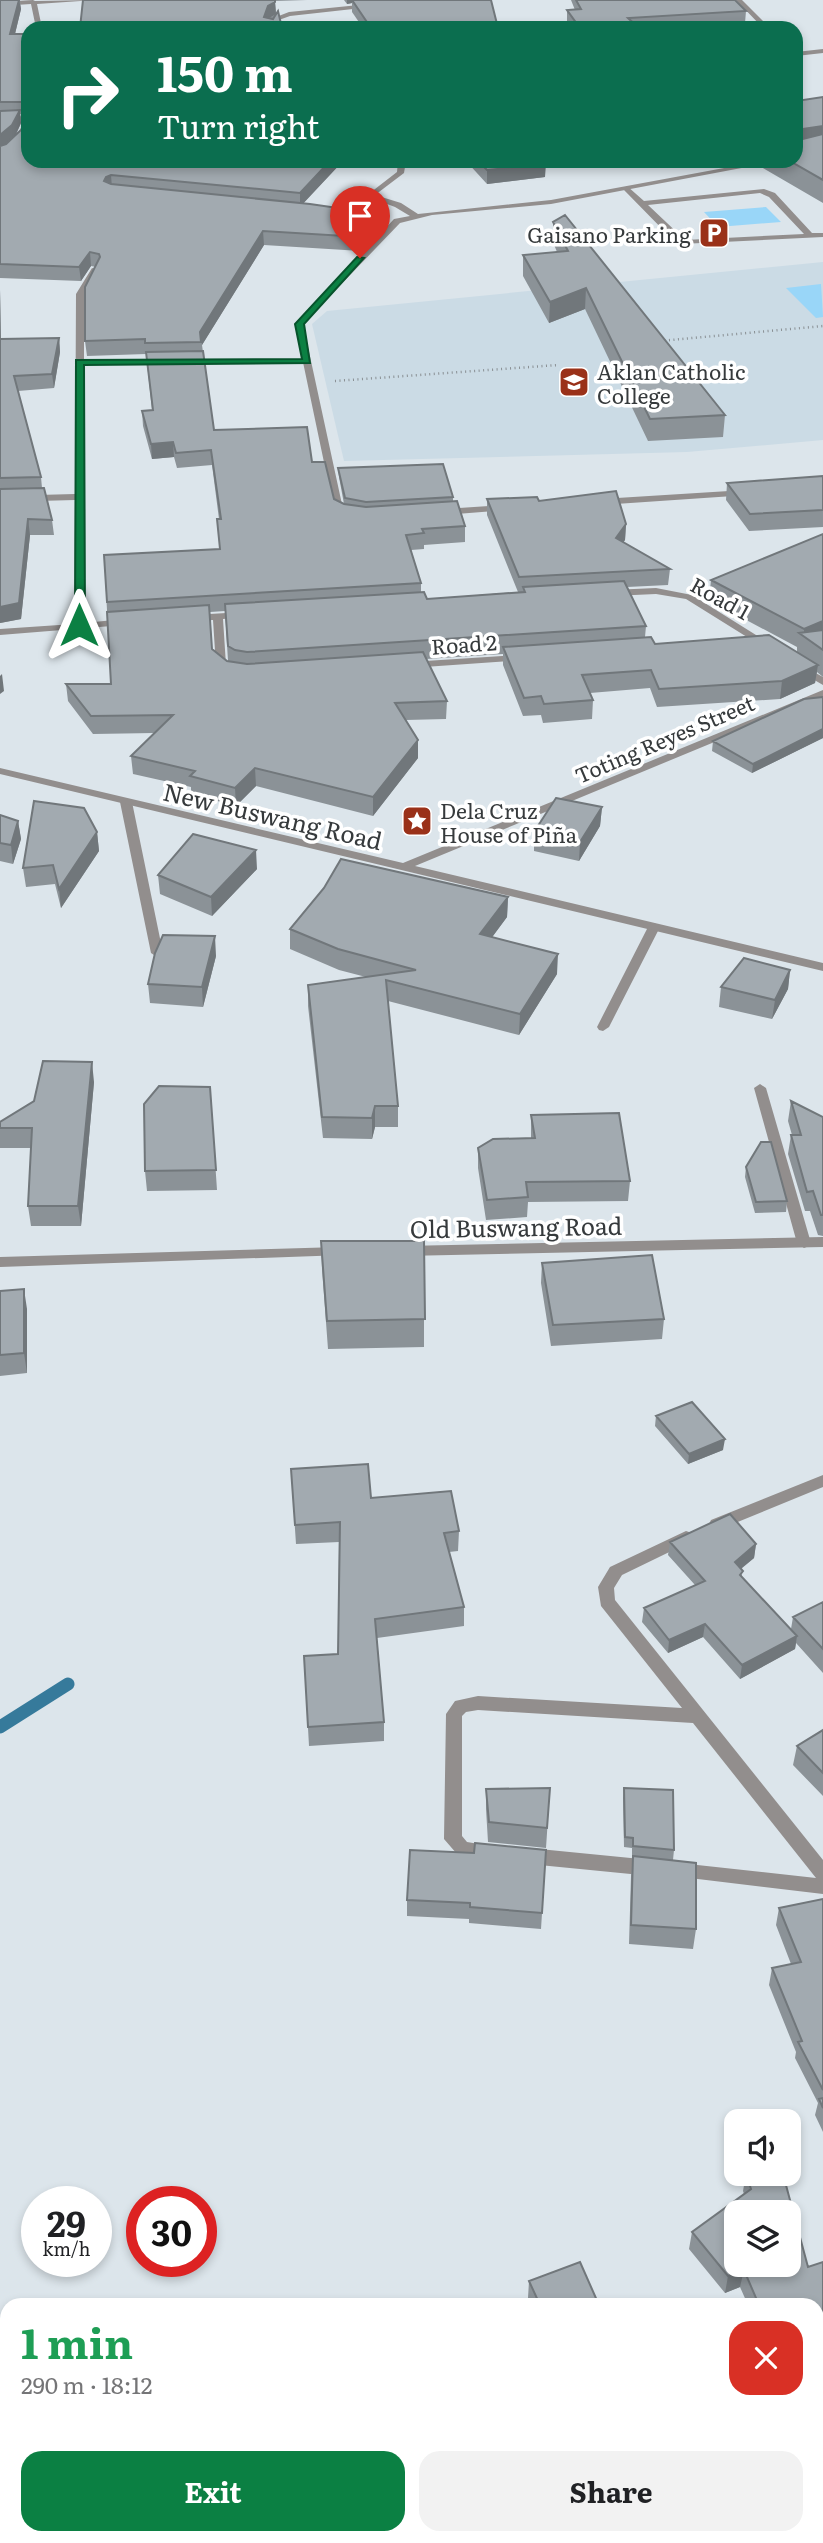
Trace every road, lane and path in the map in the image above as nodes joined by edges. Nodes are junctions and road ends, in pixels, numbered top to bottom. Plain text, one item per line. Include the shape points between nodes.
1 (93, 0) edge
2 (738, 0) edge
3 (57, 1) edge
4 (33, 2) junction
5 (0, 4) edge
6 (379, 5) edge
7 (76, 12) dead end
8 (38, 21) edge
9 (77, 21) edge
10 (273, 21) edge
11 (760, 21) edge
12 (823, 51) edge
13 (803, 53) edge
14 (0, 119) edge
15 (21, 119) edge
16 (401, 168) edge
17 (736, 168) edge
18 (627, 188) junction
19 (643, 203) junction
20 (416, 216) junction
21 (383, 219) dead end
22 (397, 220) junction
23 (809, 235) junction
24 (823, 235) edge
25 (95, 270) edge
26 (823, 326) edge
27 (652, 341) edge
28 (307, 361) junction
29 (79, 362) junction
30 (558, 365) dead end
31 (312, 383) junction
32 (754, 492) edge
33 (79, 497) junction
34 (0, 499) edge
35 (587, 503) edge
36 (518, 507) edge
37 (435, 512) edge
38 (357, 516) edge
39 (601, 594) edge
40 (260, 614) edge
41 (218, 617) junction
42 (177, 619) edge
43 (135, 621) edge
44 (79, 625) junction
45 (0, 632) edge
46 (762, 642) junction
47 (748, 643) edge
48 (772, 649) edge
49 (526, 658) edge
50 (792, 662) edge
51 (401, 666) edge
52 (240, 675) edge
53 (823, 682) edge
54 (823, 693) edge
55 (0, 771) edge
56 (126, 802) junction
57 (404, 867) junction
58 (654, 927) junction
59 (157, 953) edge
60 (823, 967) edge
61 (603, 1027) dead end
62 (760, 1088) dead end
63 (823, 1242) edge
64 (804, 1243) junction
65 (390, 1251) edge
66 (349, 1252) edge
67 (0, 1262) edge
68 (823, 1481) edge
69 (697, 1716) junction
70 (823, 1873) edge
71 (823, 1886) edge

1 - 3 street
2 - 11 street
3 - 4 street
4 - 5 street
4 - 8 street
6 - 10 street via 289,14
7 - 9 street
12 - 13 street
14 - 15 street
16 - 20 street via 370,196
17 - 18 street
18 - 19 street
18 - 20 street via 551,202
19 - 23 street via 684,242
19 - 23 street via 761,191 772,195
20 - 22 street
21 - 22 street
22 - 28 street via 299,324
23 - 24 street
25 - 29 street via 80,294
26 - 27 path
28 - 29 street
28 - 31 street
29 - 33 street
30 - 31 path
31 - 38 street via 339,510
32 - 35 street
33 - 34 street
33 - 44 street
36 - 37 street
39 - 46 street, Road 1 via 656,591 689,597
40 - 41 street
41 - 42 street
41 - 52 street via 221,666
43 - 44 street
44 - 45 street
46 - 47 street
46 - 48 street, Road 1
49 - 51 street, Road 2
50 - 53 street
54 - 57 street, Toting Reyes Street
55 - 56 street, New Buswang Road
56 - 57 street, New Buswang Road
56 - 59 street
57 - 58 street, New Buswang Road
58 - 60 street, New Buswang Road
58 - 61 street
62 - 64 street
63 - 64 street, Old Buswang Road
64 - 65 street, Old Buswang Road
66 - 67 street
68 - 69 street via 700,1530 609,1578 607,1602
69 - 70 street
69 - 71 street via 478,1703 461,1706 454,1714 453,1839 463,1849

